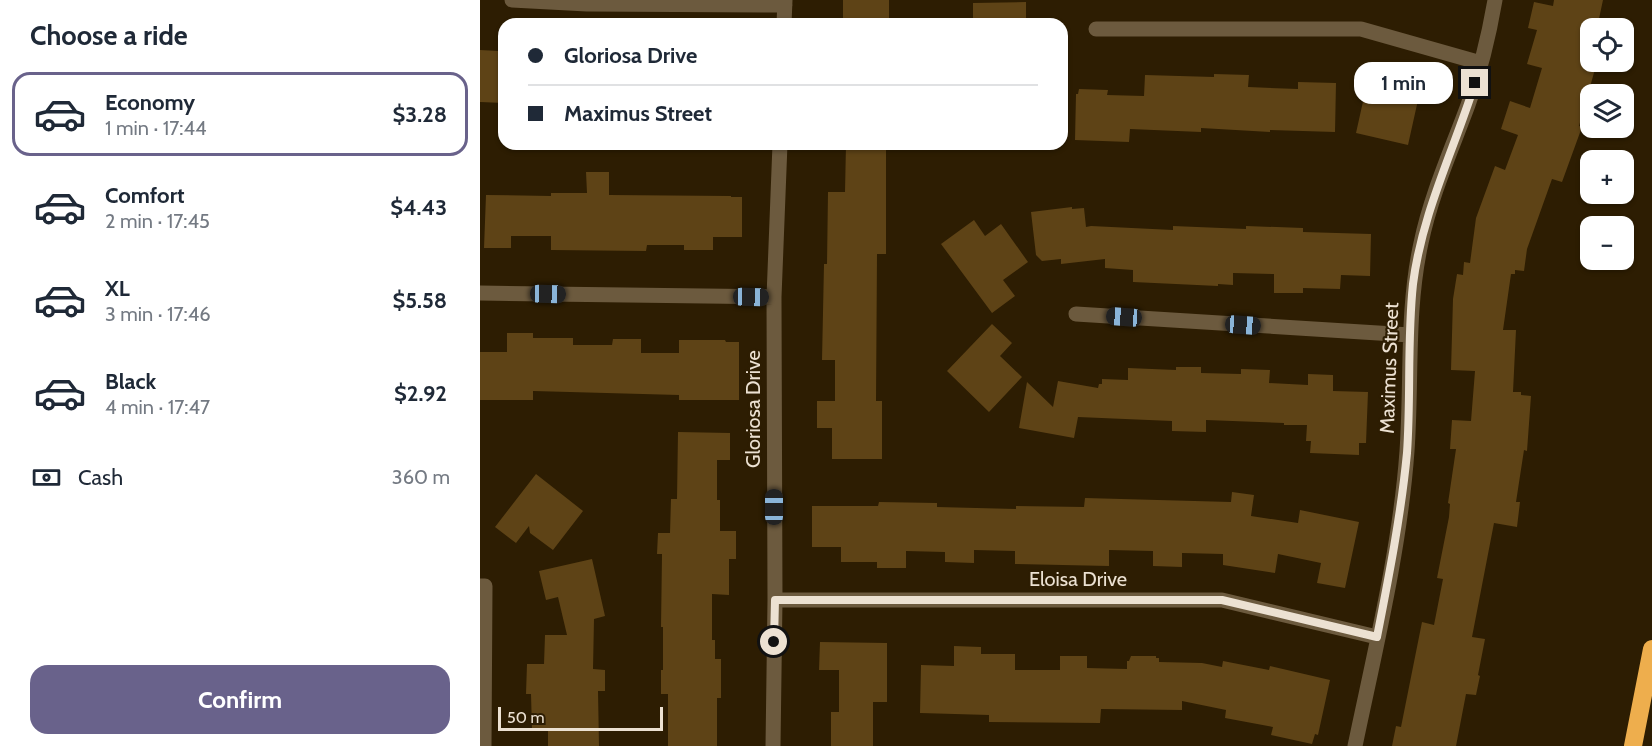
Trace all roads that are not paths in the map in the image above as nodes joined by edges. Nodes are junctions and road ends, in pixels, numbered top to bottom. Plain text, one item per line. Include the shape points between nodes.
1 (512, 0) edge
2 (1496, 0) edge
3 (785, 3) edge
4 (784, 18) edge
5 (1096, 29) dead end
6 (1481, 63) junction
7 (780, 150) edge
8 (480, 293) edge
9 (774, 297) junction
10 (1076, 314) dead end
11 (1410, 335) junction
12 (480, 586) edge
13 (775, 600) junction
14 (1377, 637) junction
15 (1652, 649) edge
16 (484, 746) edge
17 (773, 746) edge
18 (1355, 746) edge
19 (1633, 746) edge

1 - 3 street via 587,4
2 - 6 street, Maximus Street
3 - 4 street
5 - 6 street via 1361,29
6 - 11 street, Maximus Street via 1421,241
7 - 9 street, Gloriosa Drive
8 - 9 street
9 - 13 street, Gloriosa Drive
10 - 11 street
11 - 14 street, Maximus Street via 1407,451 1400,514
12 - 16 street via 485,586
13 - 14 street, Eloisa Drive via 1222,600
13 - 17 street, Gloriosa Drive
14 - 18 street, Maximus Street
15 - 19 highway

